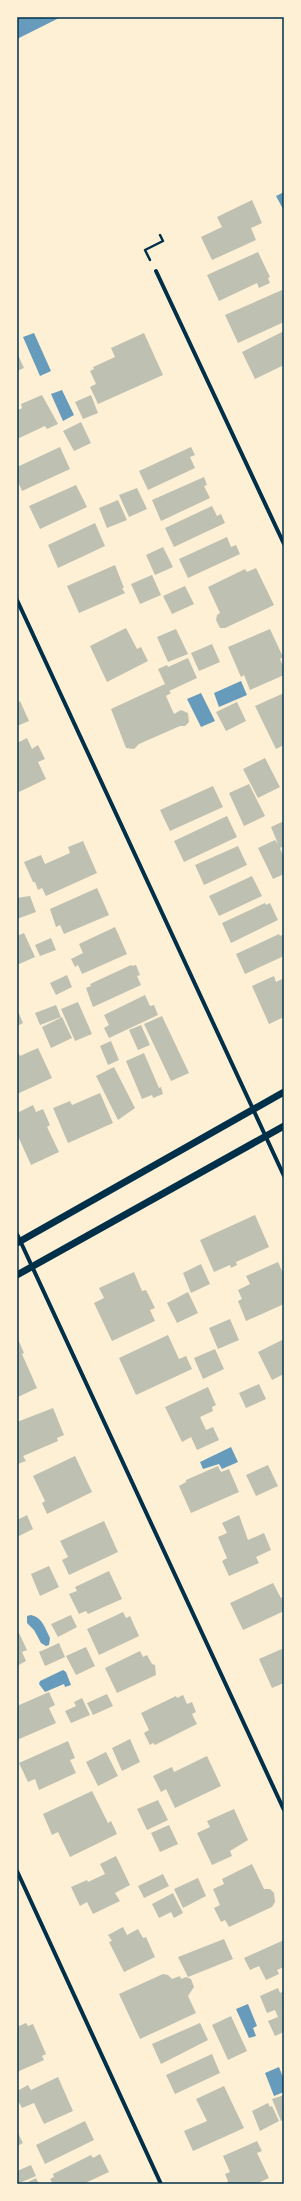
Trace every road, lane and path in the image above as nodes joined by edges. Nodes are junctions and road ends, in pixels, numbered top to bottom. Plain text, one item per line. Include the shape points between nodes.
1 (160, 235) dead end
2 (156, 271) joint
3 (284, 544) edge
4 (17, 600) edge
5 (284, 1092) edge
6 (253, 1110) junction
7 (284, 1126) edge
8 (265, 1136) junction
9 (284, 1176) edge
10 (18, 1239) edge
11 (32, 1267) junction
12 (17, 1275) edge
13 (284, 1810) edge
14 (17, 1871) edge
15 (161, 2184) edge

1 - 2 path via 163,241 145,250
2 - 3 street
4 - 6 street
5 - 6 street
6 - 8 street
6 - 10 street
7 - 8 street
8 - 9 street
8 - 11 street
10 - 11 street
11 - 12 street
11 - 13 street
14 - 15 street

